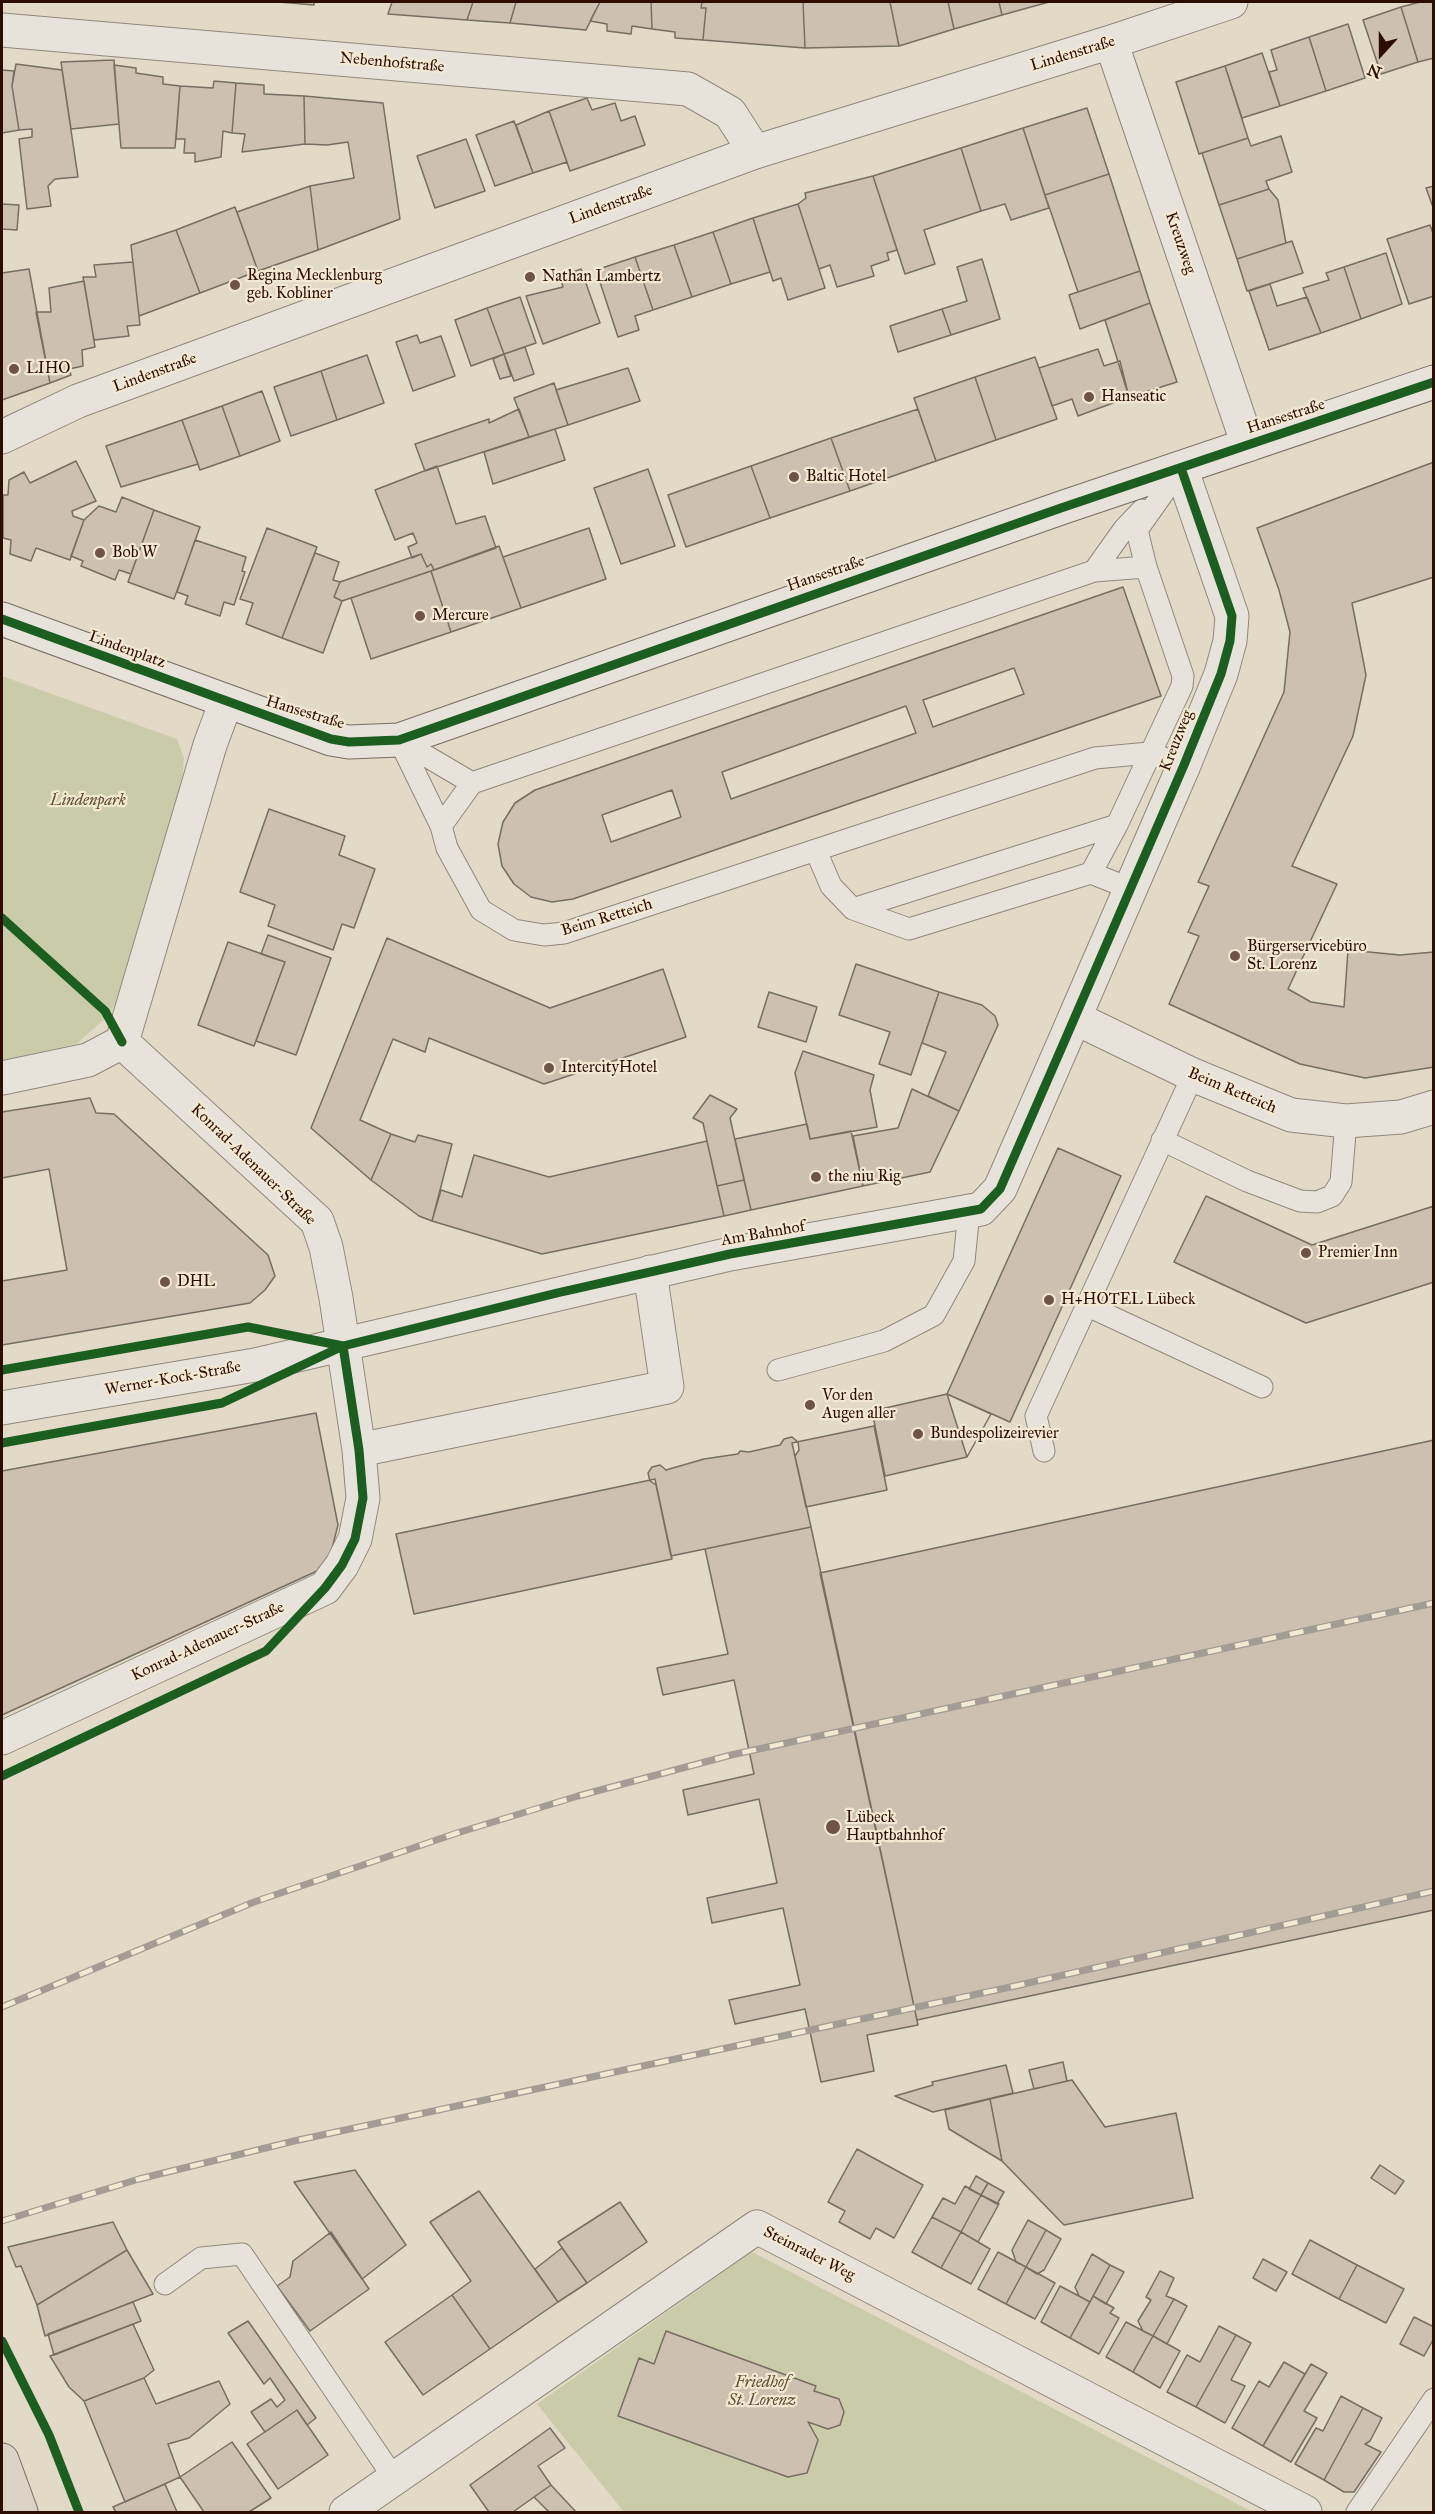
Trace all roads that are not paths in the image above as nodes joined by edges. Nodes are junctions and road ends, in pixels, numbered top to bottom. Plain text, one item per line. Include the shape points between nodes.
1 (1231, 2) edge
2 (2, 30) edge
3 (1111, 42) junction
4 (755, 152) junction
5 (1434, 382) edge
6 (2, 437) edge
7 (1248, 445) junction
8 (1181, 468) junction
9 (1146, 567) junction
10 (1094, 571) junction
11 (7, 623) edge
12 (226, 702) junction
13 (399, 740) junction
14 (1149, 753) junction
15 (1184, 765) junction
16 (472, 783) junction
17 (1117, 825) junction
18 (441, 826) junction
19 (816, 851) junction
20 (1091, 873) junction
21 (1131, 889) junction
22 (853, 909) junction
23 (1075, 1018) junction
24 (122, 1041) junction
25 (1193, 1075) junction
26 (2, 1078) edge
27 (1434, 1107) edge
28 (1346, 1121) junction
29 (1162, 1140) junction
30 (969, 1212) junction
31 (650, 1272) junction
32 (1086, 1305) junction
33 (343, 1346) junction
34 (778, 1370) dead end
35 (1262, 1387) dead end
36 (2, 1408) edge
37 (359, 1450) junction
38 (1044, 1451) dead end
39 (2, 1738) edge
40 (165, 2284) dead end
41 (1434, 2398) edge
42 (2, 2460) edge
43 (394, 2478) junction
44 (21, 2512) edge
45 (346, 2512) edge
46 (1305, 2512) edge
47 (1357, 2512) edge

1 - 3 street, Lindenstraße
2 - 4 street, Nebenhofstraße via 688,89 730,113
3 - 4 street, Lindenstraße
3 - 7 street, Kreuzweg
4 - 6 street, Lindenstraße via 78,401
5 - 7 street, Hansestraße
7 - 8 street, Hansestraße
8 - 9 lane via 1137,530
8 - 10 lane via 1124,529
8 - 13 street, Hansestraße
8 - 15 street, Kreuzweg via 1232,616 1221,674
9 - 10 lane
9 - 14 lane via 1183,676 1182,686
10 - 16 lane
11 - 12 street, Lindenplatz
12 - 13 street, Hansestraße via 331,739
12 - 24 street
13 - 16 lane
13 - 18 lane, Beim Retteich
14 - 15 lane
14 - 17 lane
14 - 19 lane, Beim Retteich via 1095,758
15 - 21 street, Kreuzweg
16 - 18 lane
17 - 20 lane
17 - 22 lane
18 - 19 lane, Beim Retteich via 447,848 481,910 514,930 544,935 564,933
19 - 22 lane via 831,886
20 - 21 lane
20 - 22 lane via 909,929
21 - 23 street, Kreuzweg
23 - 25 street, Beim Retteich
23 - 30 street, Am Bahnhof via 1000,1189 981,1209
24 - 26 street via 88,1060
24 - 33 street, Konrad-Adenauer-Straße via 317,1221 326,1247
25 - 28 street, Beim Retteich via 1291,1115
25 - 29 lane
27 - 28 street, Beim Retteich via 1401,1117
28 - 29 lane via 1341,1182 1332,1196 1317,1202 1300,1201 1247,1181
29 - 32 lane
30 - 31 street, Am Bahnhof
30 - 34 lane via 964,1261 934,1315 884,1341
31 - 33 street, Am Bahnhof
31 - 37 street via 667,1386
32 - 35 lane
32 - 38 lane via 1036,1416
33 - 36 street, Werner-Kock-Straße
33 - 37 street, Konrad-Adenauer-Straße
37 - 39 street, Konrad-Adenauer-Straße via 363,1498 355,1539 325,1588
40 - 43 lane via 201,2258 242,2254
41 - 47 lane
42 - 44 main road
43 - 45 street, Steinrader Weg
43 - 46 street, Steinrader Weg via 757,2227

